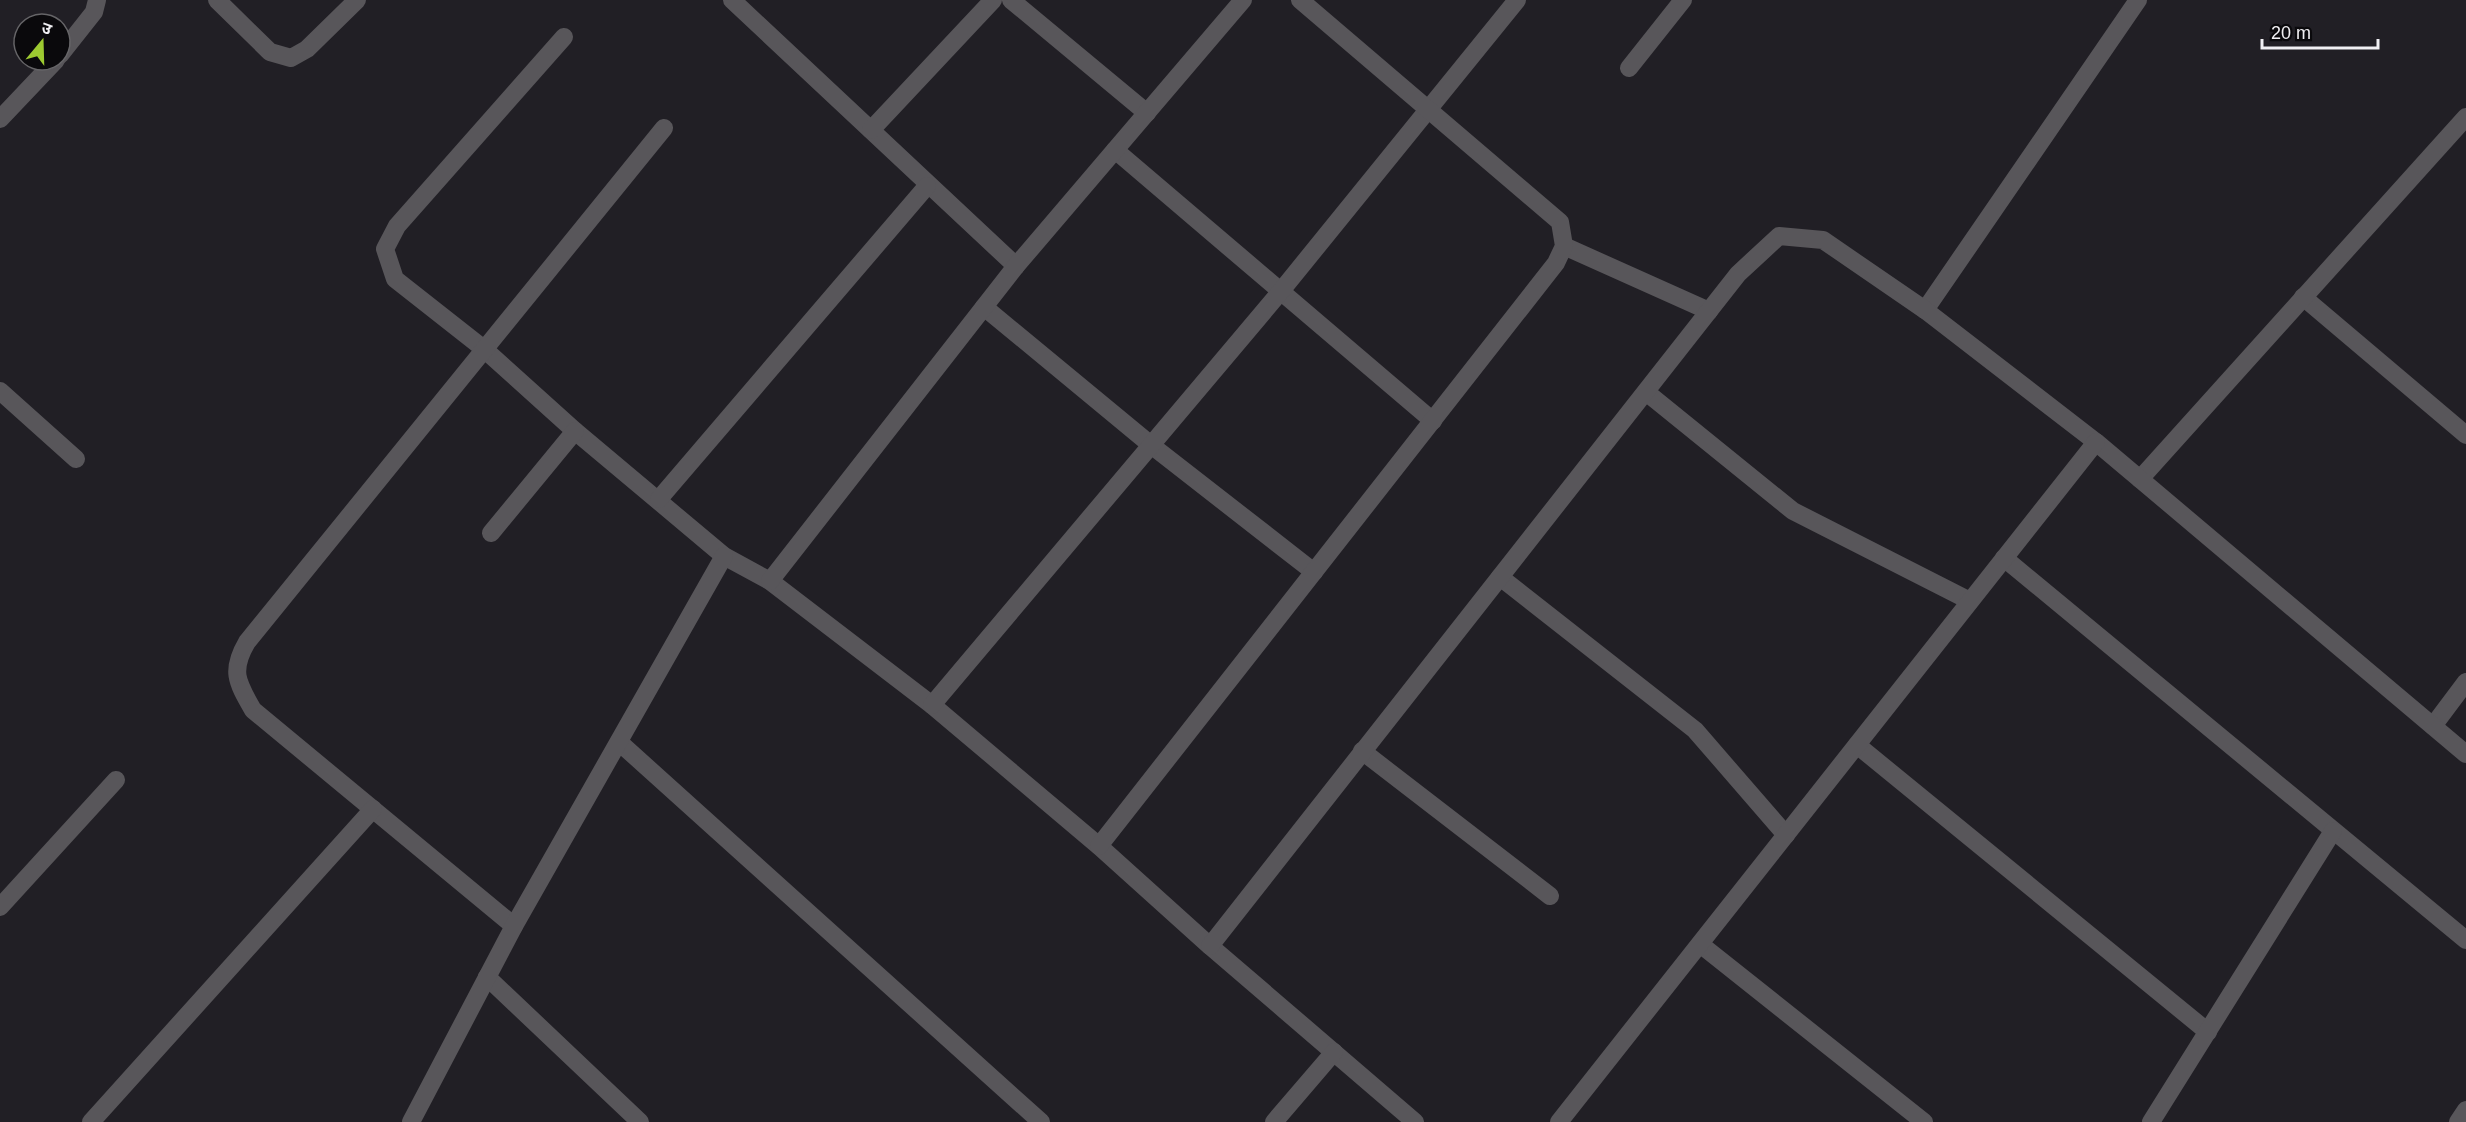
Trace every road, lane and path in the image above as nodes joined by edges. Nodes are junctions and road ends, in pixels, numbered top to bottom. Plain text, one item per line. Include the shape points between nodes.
1 (217, 0) edge
2 (357, 0) edge
3 (732, 0) edge
4 (993, 0) edge
5 (1011, 0) edge
6 (1243, 0) edge
7 (1300, 0) edge
8 (1517, 0) edge
9 (1683, 0) edge
10 (2138, 0) edge
11 (91, 4) edge
12 (72, 35) edge
13 (564, 37) dead end
14 (1629, 68) dead end
15 (44, 72) edge
16 (1429, 110) junction
17 (1147, 113) junction
18 (1, 117) edge
19 (2466, 117) edge
20 (664, 128) dead end
21 (871, 130) junction
22 (1115, 150) junction
23 (927, 186) junction
24 (1564, 246) junction
25 (1016, 266) junction
26 (1281, 291) junction
27 (2303, 297) junction
28 (984, 307) junction
29 (1925, 310) junction
30 (1709, 311) junction
31 (484, 349) junction
32 (0, 391) edge
33 (1646, 392) junction
34 (1433, 421) junction
35 (575, 431) junction
36 (2466, 435) edge
37 (2096, 442) junction
38 (1151, 445) junction
39 (76, 459) dead end
40 (2140, 478) junction
41 (659, 499) junction
42 (491, 533) dead end
43 (724, 556) junction
44 (2004, 558) junction
45 (1314, 572) junction
46 (1500, 577) junction
47 (770, 581) junction
48 (1970, 601) junction
49 (2466, 682) edge
50 (932, 705) junction
51 (2433, 726) junction
52 (619, 742) junction
53 (1857, 745) junction
54 (1362, 751) junction
55 (2466, 754) edge
56 (116, 780) dead end
57 (373, 809) junction
58 (2333, 831) junction
59 (1786, 835) junction
60 (1099, 846) junction
61 (1550, 896) dead end
62 (0, 907) edge
63 (514, 926) junction
64 (2466, 940) edge
65 (1700, 944) junction
66 (1210, 946) junction
67 (487, 977) junction
68 (2208, 1032) junction
69 (1334, 1052) junction
70 (2466, 1110) edge
71 (91, 1122) edge
72 (411, 1122) edge
73 (640, 1122) edge
74 (1041, 1122) edge
75 (1274, 1122) edge
76 (1415, 1122) edge
77 (1559, 1122) edge
78 (1924, 1122) edge
79 (2151, 1122) edge
80 (2458, 1122) edge

1 - 2 street via 270,52 291,58 307,49
3 - 21 street
4 - 21 street
5 - 17 street
6 - 17 street
7 - 16 street
8 - 16 street
9 - 14 street
10 - 29 street
11 - 12 street
13 - 31 street via 397,226 385,249 395,279
15 - 18 street
16 - 24 street via 1560,222
16 - 26 street
17 - 22 street
19 - 27 street
20 - 31 street
21 - 23 street
22 - 25 street
22 - 26 street
23 - 25 street
23 - 41 street
24 - 30 street
24 - 34 street via 1557,263
25 - 28 street
26 - 34 street
26 - 38 street
27 - 36 street
27 - 40 street
28 - 38 street
28 - 47 street
29 - 30 street via 1823,240 1779,236 1738,274
29 - 37 street
30 - 33 street
31 - 35 street
31 - 57 street via 247,642 236,661 239,685 253,710
32 - 39 street
33 - 46 street
33 - 48 street via 1793,511
34 - 45 street
35 - 41 street
35 - 42 street
37 - 40 street
37 - 44 street
38 - 45 street
38 - 50 street
40 - 51 street
41 - 43 street
43 - 47 street
43 - 52 street
44 - 48 street
44 - 58 street
45 - 60 street
46 - 54 street
46 - 59 street via 1695,730
47 - 50 street
48 - 53 street
49 - 51 street
50 - 60 street
51 - 55 street
52 - 63 street
52 - 74 street
53 - 59 street
53 - 68 street
54 - 61 street
54 - 66 street
56 - 62 street
57 - 63 street
57 - 71 street
58 - 64 street
58 - 68 street
59 - 65 street
60 - 66 street
63 - 67 street
65 - 77 street
65 - 78 street
66 - 69 street
67 - 72 street
67 - 73 street
68 - 79 street
69 - 75 street
69 - 76 street
70 - 80 street

